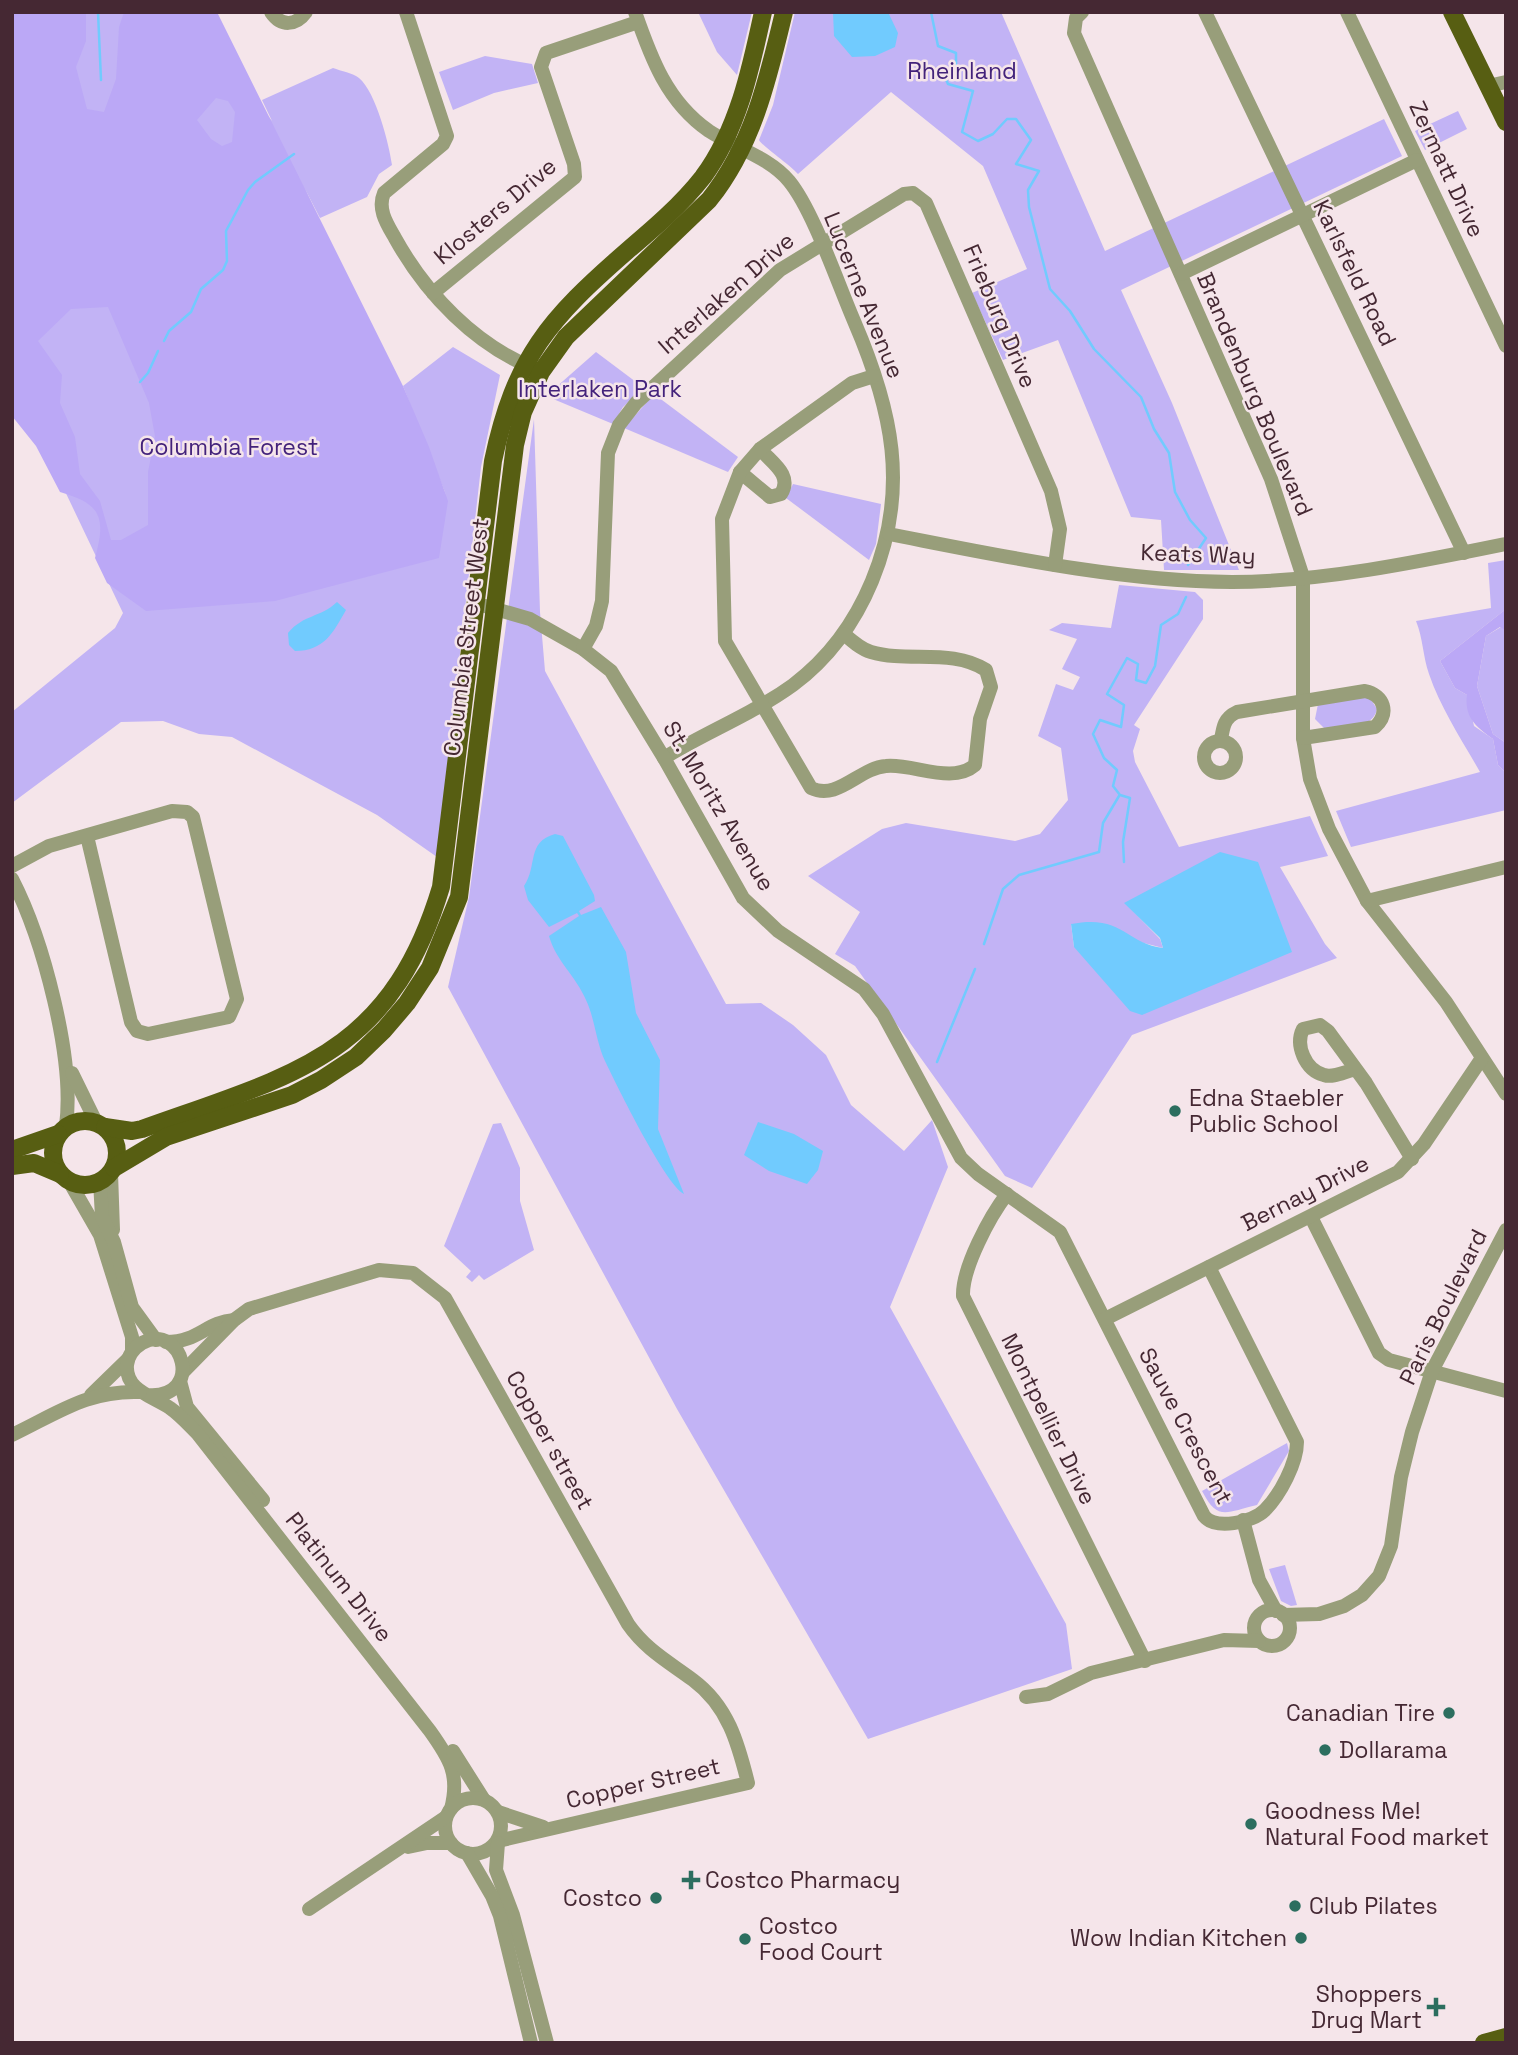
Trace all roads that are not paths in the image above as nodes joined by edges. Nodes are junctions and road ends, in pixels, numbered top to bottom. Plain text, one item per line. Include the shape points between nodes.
1 (271, 12) edge
2 (306, 12) edge
3 (406, 12) edge
4 (763, 12) edge
5 (784, 12) edge
6 (1082, 12) edge
7 (1205, 12) edge
8 (1347, 12) edge
9 (1452, 12) edge
10 (636, 17) edge
11 (1497, 84) edge
12 (1506, 122) edge
13 (724, 139) junction
14 (741, 149) junction
15 (1417, 160) junction
16 (1302, 215) junction
17 (820, 243) junction
18 (1181, 274) junction
19 (433, 293) junction
20 (1506, 346) edge
21 (523, 365) junction
22 (541, 372) junction
23 (874, 376) junction
24 (760, 449) junction
25 (740, 472) junction
26 (889, 534) junction
27 (1506, 544) edge
28 (1464, 553) junction
29 (1055, 565) junction
30 (1303, 577) junction
31 (476, 605) junction
32 (495, 607) junction
33 (844, 634) junction
34 (583, 649) junction
35 (1304, 702) junction
36 (760, 706) junction
37 (1303, 738) junction
38 (1222, 740) dead end
39 (664, 758) junction
40 (87, 836) junction
41 (12, 866) edge
42 (1506, 867) edge
43 (12, 879) edge
44 (1367, 901) junction
45 (1482, 1058) junction
46 (67, 1062) junction
47 (1353, 1070) dead end
48 (1506, 1094) edge
49 (101, 1125) junction
50 (62, 1130) junction
51 (12, 1150) edge
52 (1412, 1159) junction
53 (12, 1166) edge
54 (108, 1174) junction
55 (64, 1177) junction
56 (1007, 1194) junction
57 (1311, 1216) junction
58 (1506, 1230) edge
59 (1209, 1267) junction
60 (1105, 1319) junction
61 (233, 1320) junction
62 (161, 1341) junction
63 (130, 1355) junction
64 (1432, 1371) junction
65 (181, 1377) junction
66 (1506, 1391) edge
67 (144, 1393) junction
68 (89, 1397) junction
69 (12, 1435) edge
70 (1243, 1520) junction
71 (1320, 1614) junction
72 (1269, 1615) junction
73 (1289, 1634) junction
74 (1224, 1640) junction
75 (1259, 1641) junction
76 (1145, 1661) junction
77 (1026, 1697) dead end
78 (748, 1783) joint
79 (484, 1800) junction
80 (498, 1812) junction
81 (449, 1813) junction
82 (548, 1828) junction
83 (498, 1842) junction
84 (452, 1843) junction
85 (403, 1848) junction
86 (467, 1853) junction
87 (309, 1909) dead end
88 (1506, 2037) edge
89 (531, 2043) edge
90 (547, 2043) edge
91 (1483, 2043) edge

1 - 2 street via 275,19 290,24
3 - 19 street via 447,136 384,193 381,204 407,259
4 - 13 main road, Columbia Street West via 740,104
5 - 14 main road, Columbia Street West via 761,100
6 - 18 street, Brandenburg Boulevard via 1074,33
7 - 16 street, Karlsfeld Road
8 - 15 street, Zermatt Drive
9 - 11 main road
10 - 13 street, Lucerne Avenue via 664,83 692,117
10 - 19 street, Klosters Drive via 546,53 541,67 575,177
11 - 12 main road
13 - 14 street, Lucerne Avenue
13 - 21 main road, Columbia Street West via 690,193 579,294 554,320
14 - 17 street, Lucerne Avenue via 790,181
14 - 22 main road, Columbia Street West via 709,200 566,337
15 - 16 street
15 - 20 street, Zermatt Drive
16 - 18 street
16 - 28 street, Karlsfeld Road
17 - 23 street, Lucerne Avenue
17 - 29 street, Frieburg Drive via 904,194 913,193 926,203 1051,491 1060,528
17 - 34 street, Interlaken Drive via 765,283 636,403 620,425 607,464 600,614
18 - 30 street, Brandenburg Boulevard via 1271,479
19 - 21 street via 484,341
21 - 22 street
21 - 31 main road, Columbia Street West via 493,461
22 - 32 main road, Columbia Street West via 515,444
23 - 24 street via 852,383
23 - 26 street, Lucerne Avenue via 890,430 894,484
24 - 25 street
24 - 25 street via 785,476 781,494 770,497
25 - 36 street via 726,500 720,528 722,623 729,650
26 - 29 street, Keats Way
26 - 33 street, Lucerne Avenue via 863,603
27 - 28 street, Keats Way
28 - 30 street, Keats Way
29 - 30 street, Keats Way via 1192,581
30 - 35 street, Brandenburg Boulevard
31 - 32 street, St. Moritz Avenue
31 - 49 main road, Columbia Street West via 441,887 427,932 404,977 366,1023 337,1048 295,1073 142,1129
32 - 34 street, St. Moritz Avenue via 530,619
32 - 54 main road, Columbia Street West via 459,897 430,968 407,1003 356,1057 321,1080 292,1095 166,1137
33 - 36 street, Lucerne Avenue via 811,670
33 - 36 street via 874,653 926,655 973,663 986,670 991,687 980,719 975,765 955,774 878,766 831,792 821,792 811,788
34 - 39 street, St. Moritz Avenue via 620,684
35 - 37 street, Brandenburg Boulevard
35 - 37 street via 1365,691 1381,699 1384,713 1375,727
35 - 38 street via 1229,715
36 - 39 street, Lucerne Avenue
37 - 44 street, Brandenburg Boulevard via 1310,779 1329,829
39 - 56 street, St. Moritz Avenue via 743,898 778,931 864,989 883,1014 961,1158
40 - 40 street via 172,811 193,817 237,999 229,1017 148,1034 137,1031
40 - 41 street via 49,846
42 - 44 street
43 - 46 street via 31,916
44 - 45 street, Brandenburg Boulevard via 1446,1002
45 - 48 street, Brandenburg Boulevard
45 - 52 street, Bernay Drive
46 - 49 street
46 - 50 street via 70,1096
47 - 52 street via 1366,1083
49 - 50 main road via 75,1122
49 - 54 main road via 117,1145
50 - 51 main road
50 - 55 main road via 52,1154
52 - 57 street, Bernay Drive via 1398,1172
53 - 55 main road via 34,1163
54 - 55 main road via 90,1185
54 - 62 street via 100,1206 132,1307
55 - 63 street via 100,1235 132,1338
56 - 60 street, St. Moritz Avenue via 1060,1232
56 - 76 street, Montpellier Drive via 986,1228 964,1283 964,1300
57 - 59 street, Bernay Drive
57 - 64 street via 1379,1353
58 - 64 street, Paris Boulevard
59 - 60 street, Bernay Drive
59 - 70 street, Sauve Crescent via 1297,1442 1295,1462 1266,1509
60 - 70 street, Sauve Crescent via 1204,1516 1217,1524
61 - 62 street via 219,1321 196,1338
61 - 65 street
61 - 78 street, Copper street via 267,1302 379,1270 413,1273 429,1282 445,1298 628,1624 655,1654 712,1696 728,1720
62 - 63 street via 139,1345
62 - 65 street via 180,1354
63 - 67 street via 129,1377
63 - 68 street
64 - 66 street
64 - 71 street, Paris Boulevard via 1401,1477 1385,1565 1357,1599
65 - 67 street via 166,1394
65 - 79 street, Platinum Drive via 187,1407 442,1733
67 - 68 street via 111,1391
67 - 81 street, Platinum Drive via 179,1414 220,1461 430,1731 455,1779
68 - 69 street
70 - 72 street
71 - 72 street, Paris Boulevard
71 - 73 street, Paris Boulevard
72 - 73 street via 1289,1622
72 - 74 street, Paris Boulevard
72 - 75 street via 1254,1632
73 - 75 street via 1275,1646
74 - 75 street, Paris Boulevard
74 - 76 street, Paris Boulevard
76 - 77 street, Paris Boulevard via 1091,1673 1048,1694
78 - 82 street, Copper Street
79 - 80 street
79 - 81 street via 466,1799
80 - 82 street, Copper Street
80 - 83 street
81 - 84 street via 447,1835
81 - 85 street
82 - 83 street, Copper Street
83 - 86 street via 485,1852
83 - 90 street via 496,1870 513,1915
84 - 85 street
84 - 86 street
85 - 87 street
86 - 89 street via 500,1916
88 - 91 main road

